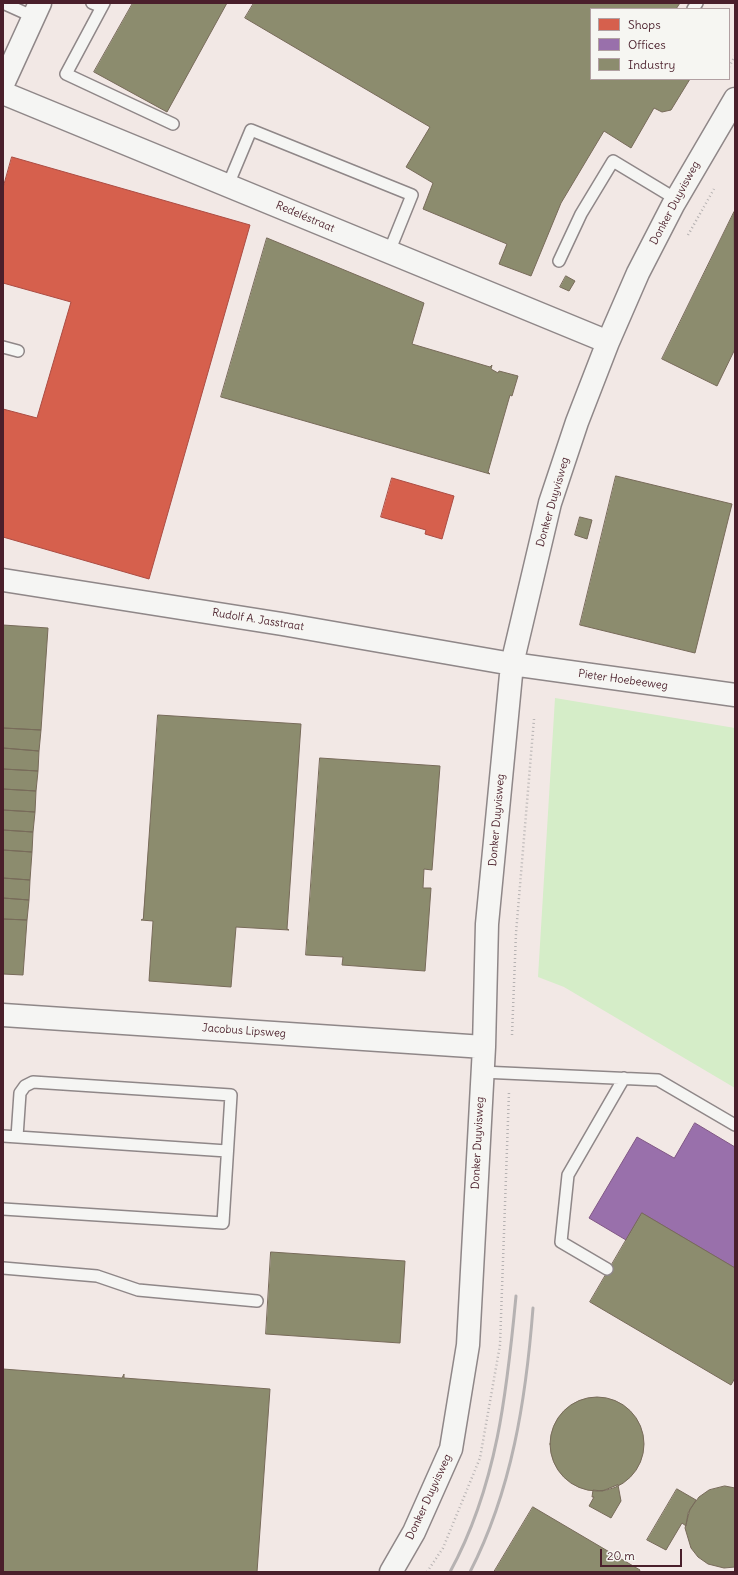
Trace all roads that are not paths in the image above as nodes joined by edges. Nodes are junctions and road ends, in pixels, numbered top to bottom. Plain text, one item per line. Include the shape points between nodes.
1 (3, 3) edge
2 (99, 4) edge
3 (37, 10) edge
4 (3, 84) edge
5 (3, 92) edge
6 (735, 99) edge
7 (174, 124) dead end
8 (228, 185) junction
9 (676, 199) junction
10 (389, 252) junction
11 (559, 261) dead end
12 (608, 342) junction
13 (3, 347) edge
14 (18, 351) dead end
15 (3, 580) edge
16 (512, 664) junction
17 (735, 695) edge
18 (3, 1015) edge
19 (484, 1047) junction
20 (482, 1072) junction
21 (624, 1078) junction
22 (735, 1125) edge
23 (3, 1136) edge
24 (17, 1137) junction
25 (227, 1151) junction
26 (3, 1209) edge
27 (3, 1268) edge
28 (607, 1269) dead end
29 (257, 1301) dead end
30 (391, 1572) edge

1 - 3 lane
2 - 7 lane via 66,74
3 - 4 street
5 - 8 street, Redeléstraat
6 - 9 street, Donker Duyvisweg
8 - 10 street, Redeléstraat
8 - 10 lane via 251,130 412,195
9 - 11 lane via 613,161 581,214
9 - 12 street, Donker Duyvisweg via 638,274
10 - 12 street, Redeléstraat
12 - 16 street, Donker Duyvisweg via 577,422 550,503
13 - 14 lane
15 - 16 street, Rudolf A. Jasstraat via 282,624
16 - 17 street, Pieter Hoebeeweg
16 - 19 street, Donker Duyvisweg via 487,924
18 - 19 street, Jacobus Lipsweg
19 - 20 street, Donker Duyvisweg
20 - 21 lane
20 - 30 street, Donker Duyvisweg via 468,1345 451,1449 414,1532
21 - 22 lane via 658,1080
21 - 28 lane via 568,1175 561,1242
23 - 24 lane
24 - 25 lane
24 - 25 lane via 20,1093 25,1086 33,1082 231,1094
25 - 26 lane via 223,1223
27 - 29 lane via 97,1276 138,1290

